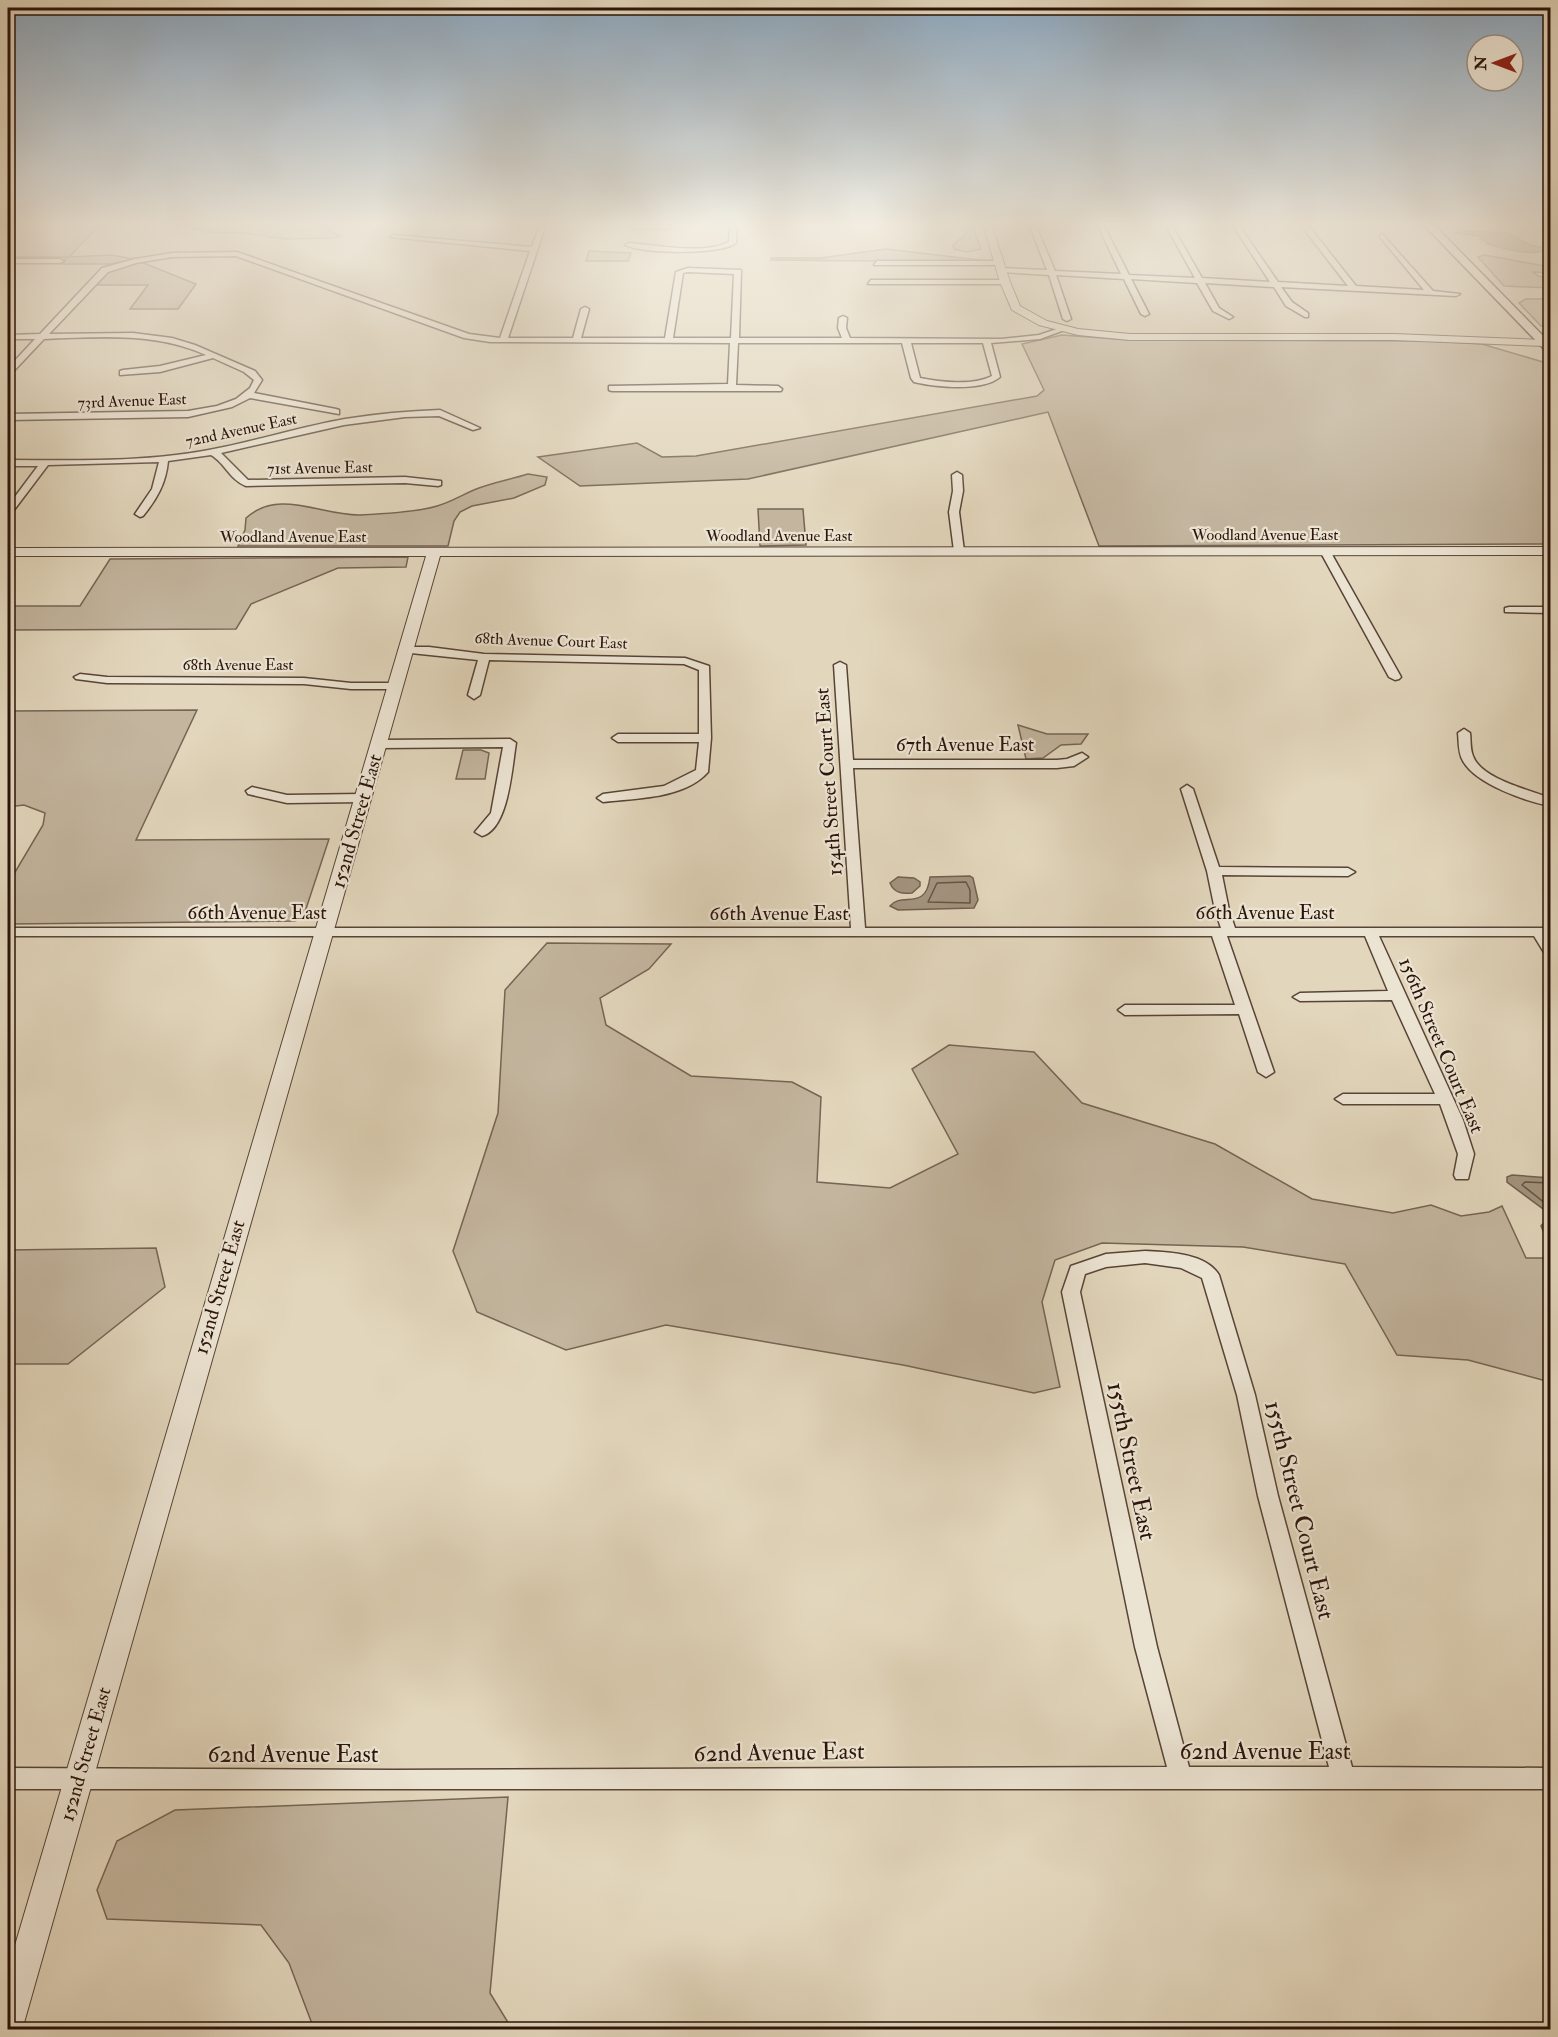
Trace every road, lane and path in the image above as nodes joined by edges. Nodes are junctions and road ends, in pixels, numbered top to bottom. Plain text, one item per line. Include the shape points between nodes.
1 (60, 319) edge
2 (420, 319) edge
3 (510, 319) edge
4 (582, 319) edge
5 (672, 319) edge
6 (736, 319) edge
7 (843, 319) edge
8 (1034, 319) edge
9 (1064, 319) edge
10 (1524, 319) edge
11 (1065, 324) junction
12 (8, 337) edge
13 (43, 337) junction
14 (503, 340) junction
15 (669, 340) junction
16 (736, 340) junction
17 (847, 340) junction
18 (576, 341) junction
19 (906, 341) junction
20 (986, 341) junction
21 (1546, 341) edge
22 (212, 356) junction
23 (8, 372) edge
24 (123, 374) dead end
25 (732, 387) junction
26 (612, 388) dead end
27 (778, 389) dead end
28 (250, 393) junction
29 (336, 412) dead end
30 (8, 417) edge
31 (476, 428) dead end
32 (215, 453) junction
33 (164, 460) junction
34 (8, 463) edge
35 (45, 463) junction
36 (957, 475) dead end
37 (438, 483) dead end
38 (8, 512) edge
39 (140, 514) dead end
40 (959, 551) junction
41 (1551, 551) edge
42 (8, 552) edge
43 (434, 552) junction
44 (1325, 552) junction
45 (1509, 610) dead end
46 (1551, 610) edge
47 (405, 650) junction
48 (484, 657) junction
49 (840, 665) dead end
50 (80, 677) dead end
51 (1395, 677) dead end
52 (395, 686) junction
53 (474, 695) dead end
54 (1464, 733) dead end
55 (618, 738) dead end
56 (705, 738) junction
57 (379, 744) junction
58 (1082, 758) dead end
59 (846, 764) junction
60 (1187, 789) dead end
61 (252, 791) dead end
62 (363, 798) junction
63 (603, 798) dead end
64 (1551, 801) edge
65 (482, 832) dead end
66 (1214, 871) junction
67 (1348, 872) dead end
68 (8, 932) edge
69 (324, 932) junction
70 (858, 932) junction
71 (1224, 932) junction
72 (1545, 932) edge
73 (1371, 933) junction
74 (1551, 951) edge
75 (1397, 994) junction
76 (1300, 997) dead end
77 (1244, 1009) junction
78 (1125, 1010) dead end
79 (1266, 1072) dead end
80 (1343, 1099) dead end
81 (1443, 1099) junction
82 (1462, 1175) dead end
83 (1194, 1264) joint
84 (1343, 1777) junction
85 (1181, 1778) junction
86 (8, 1779) edge
87 (1551, 1779) edge
88 (78, 1780) junction
89 (8, 2023) edge

1 - 13 street
2 - 14 street via 467,336
3 - 14 street
4 - 18 street
5 - 15 street
6 - 16 street
7 - 17 street
8 - 11 street
9 - 11 street
10 - 21 main road
11 - 20 street via 1028,339
11 - 21 street via 1130,338
12 - 13 street
13 - 22 street via 154,338 182,343
13 - 23 street
14 - 18 street
15 - 16 street
15 - 18 street
16 - 17 street
16 - 25 street
17 - 19 street
19 - 20 street
19 - 20 street via 916,379 931,383 991,381 996,377
22 - 24 street
22 - 28 street via 255,375 258,382
25 - 26 street
25 - 27 street
28 - 29 street
28 - 30 street, 73rd Avenue East via 214,409 175,416
31 - 32 street, 72nd Avenue East via 440,413 405,414 344,422
32 - 33 street, 72nd Avenue East
32 - 37 street, 71st Avenue East via 246,483
33 - 35 street, 72nd Avenue East
33 - 39 street via 163,477
34 - 35 street, 72nd Avenue East
35 - 38 street
36 - 40 street via 954,512
40 - 43 street, Woodland Avenue East
40 - 44 street, Woodland Avenue East
41 - 44 street, Woodland Avenue East
42 - 43 street, Woodland Avenue East
43 - 47 street, 152nd Street East
44 - 51 street
45 - 46 street
47 - 48 street, 68th Avenue Court East
47 - 52 street, 152nd Street East
48 - 53 street
48 - 56 street, 68th Avenue Court East via 695,663 706,670
49 - 59 street, 154th Street Court East
50 - 52 street, 68th Avenue East
52 - 57 street, 152nd Street East
54 - 64 street via 1467,759 1475,770
55 - 56 street
56 - 63 street via 702,772 684,784
57 - 62 street, 152nd Street East
57 - 65 street via 510,743 497,813
58 - 59 street, 67th Avenue East via 1057,764
59 - 70 street, 154th Street Court East
60 - 66 street
61 - 62 street via 287,799
62 - 69 street, 152nd Street East
66 - 67 street
66 - 71 street
68 - 69 street, 66th Avenue East
69 - 70 street, 66th Avenue East
69 - 88 street, 152nd Street East
70 - 71 street, 66th Avenue East
71 - 73 street, 66th Avenue East
71 - 77 street
72 - 73 street, 66th Avenue East
72 - 74 street
73 - 75 street, 156th Street Court East
75 - 76 street
75 - 81 street, 156th Street Court East
77 - 78 street
77 - 79 street
80 - 81 street
81 - 82 street, 156th Street Court East via 1466,1154
83 - 84 street, 155th Street Court East via 1209,1275 1220,1305
83 - 85 street, 155th Street East via 1155,1258 1103,1260 1077,1270 1071,1292 1146,1647
84 - 85 street, 62nd Avenue East
84 - 87 street, 62nd Avenue East
85 - 88 street, 62nd Avenue East
86 - 88 street, 62nd Avenue East
88 - 89 street, 152nd Street East

